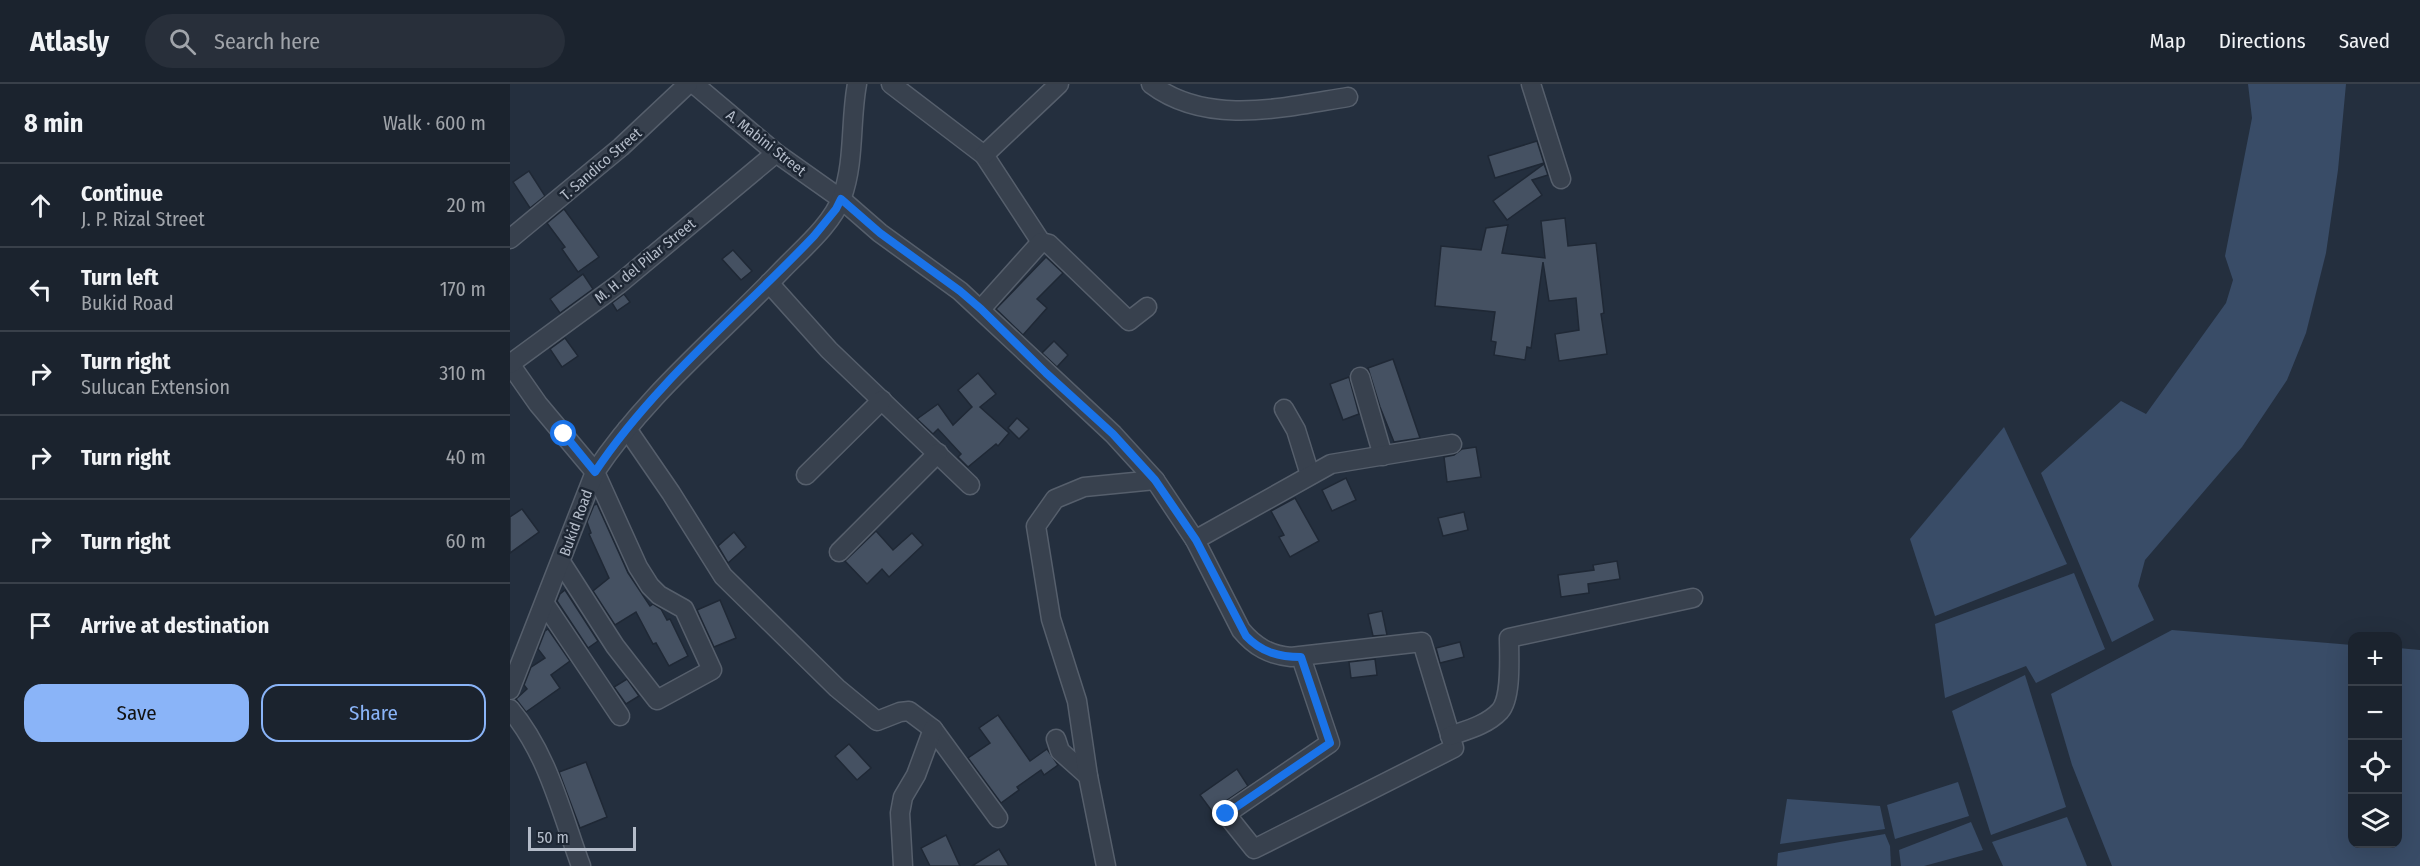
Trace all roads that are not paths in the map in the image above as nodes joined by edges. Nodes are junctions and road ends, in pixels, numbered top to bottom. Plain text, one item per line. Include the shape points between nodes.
1 (688, 84) edge
2 (694, 84) edge
3 (857, 84) edge
4 (891, 84) edge
5 (1059, 84) edge
6 (1151, 84) edge
7 (1531, 84) edge
8 (1348, 97) dead end
9 (776, 153) junction
10 (984, 154) junction
11 (1561, 179) dead end
12 (841, 199) junction
13 (510, 239) edge
14 (1041, 242) junction
15 (769, 283) junction
16 (1147, 307) dead end
17 (981, 309) junction
18 (510, 364) edge
19 (1360, 377) dead end
20 (882, 400) junction
21 (1284, 409) dead end
22 (627, 429) junction
23 (1452, 444) dead end
24 (938, 453) junction
25 (1383, 456) junction
26 (595, 472) junction
27 (806, 475) dead end
28 (1310, 475) junction
29 (1155, 480) junction
30 (970, 485) dead end
31 (1196, 540) junction
32 (839, 552) dead end
33 (561, 562) junction
34 (1693, 598) dead end
35 (545, 604) junction
36 (1301, 657) junction
37 (510, 690) edge
38 (510, 709) edge
39 (620, 716) dead end
40 (933, 729) junction
41 (1450, 736) junction
42 (1056, 740) dead end
43 (1088, 776) junction
44 (998, 818) dead end
45 (580, 866) edge
46 (903, 866) edge
47 (1106, 866) edge

1 - 13 street, T. Sandico Street via 613,155
2 - 9 street, A. Mabini Street
3 - 12 street, Bukid Road
4 - 10 street
5 - 10 street
6 - 8 street via 1187,102 1224,111 1262,110
7 - 11 street
9 - 12 street, A. Mabini Street
9 - 18 street, M. H. del Pilar Street via 618,284
10 - 14 street
12 - 15 street, Bukid Road via 826,222
12 - 17 street, A. Mabini Street
14 - 16 street via 1049,244 1129,321
14 - 17 street
15 - 20 street via 829,350
15 - 22 street, Bukid Road
17 - 29 street, A. Mabini Street via 1113,434
18 - 26 street
19 - 25 street
20 - 24 street
20 - 27 street
21 - 28 street via 1296,430
22 - 26 street, Bukid Road
22 - 40 street via 723,576 777,631 877,721 909,711
23 - 25 street
24 - 30 street
24 - 32 street
25 - 28 street via 1331,464
26 - 33 street, Bukid Road
26 - 33 street via 638,567 655,590 684,609 712,670 657,700 615,646
28 - 31 street
29 - 31 street, A. Mabini Street
29 - 43 street via 1084,487 1055,499 1036,525 1051,619 1077,701
31 - 36 street, A. Mabini Street via 1252,643 1274,655
33 - 35 street, Bukid Road
34 - 41 street via 1509,638 1510,680 1501,710 1480,726
35 - 37 street, Bukid Road
35 - 39 street
36 - 41 street, A. Mabini Street via 1422,642
36 - 41 street via 1330,743 1226,814 1254,849 1454,748
38 - 45 street via 526,728 544,762
40 - 44 street
40 - 46 street via 916,775 903,797
42 - 43 street via 1060,751
43 - 47 street

